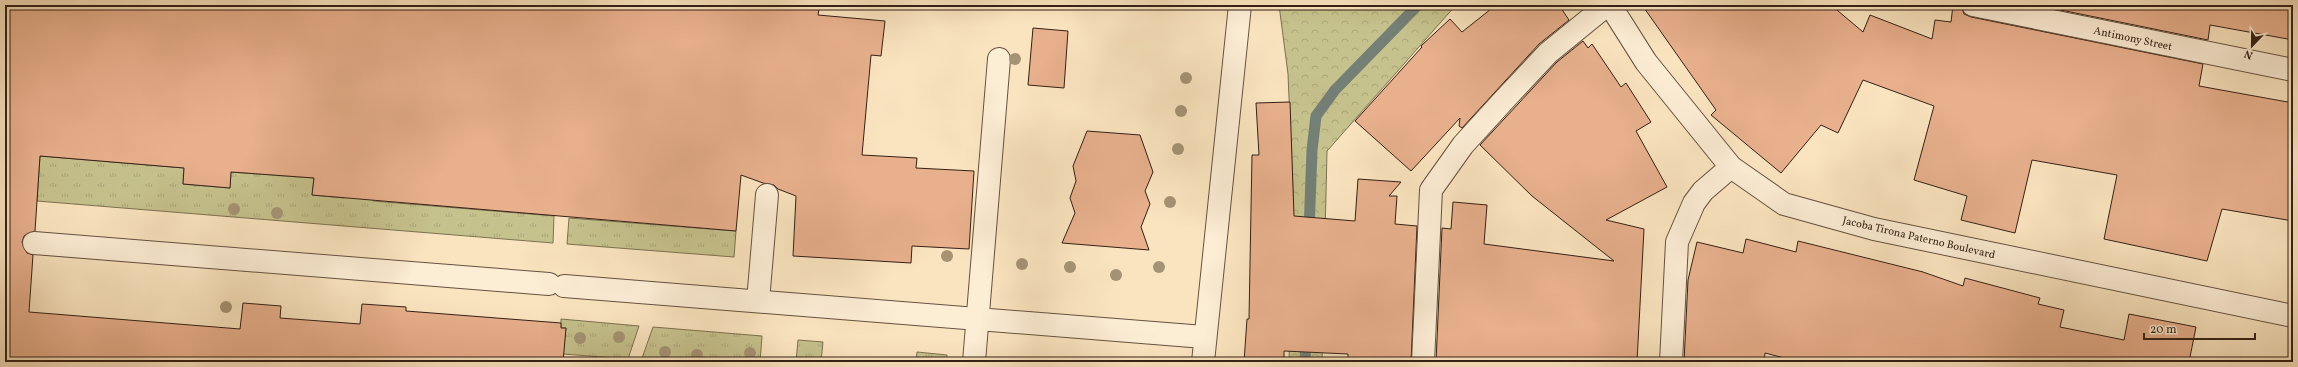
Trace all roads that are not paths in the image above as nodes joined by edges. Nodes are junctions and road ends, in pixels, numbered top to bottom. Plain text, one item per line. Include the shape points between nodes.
1 (1240, 5) edge
2 (1607, 5) edge
3 (1610, 5) edge
4 (1973, 5) edge
5 (999, 59) dead end
6 (2293, 70) edge
7 (1731, 167) junction
8 (767, 195) dead end
9 (34, 243) dead end
10 (758, 300) junction
11 (2293, 316) edge
12 (979, 318) junction
13 (1204, 337) junction
14 (974, 362) edge
15 (1203, 362) edge
16 (1423, 362) edge
17 (1671, 362) edge

1 - 13 street
2 - 16 street via 1548,53 1463,145 1431,190
3 - 7 street, Jacoba Tirona Paterno Boulevard via 1646,62
4 - 6 street, Antimony Street
5 - 12 street
7 - 11 street, Jacoba Tirona Paterno Boulevard via 1784,204 1874,230
7 - 17 street via 1698,197 1677,242
8 - 10 street
9 - 10 street
10 - 12 street
12 - 13 street
12 - 14 street
13 - 15 street

